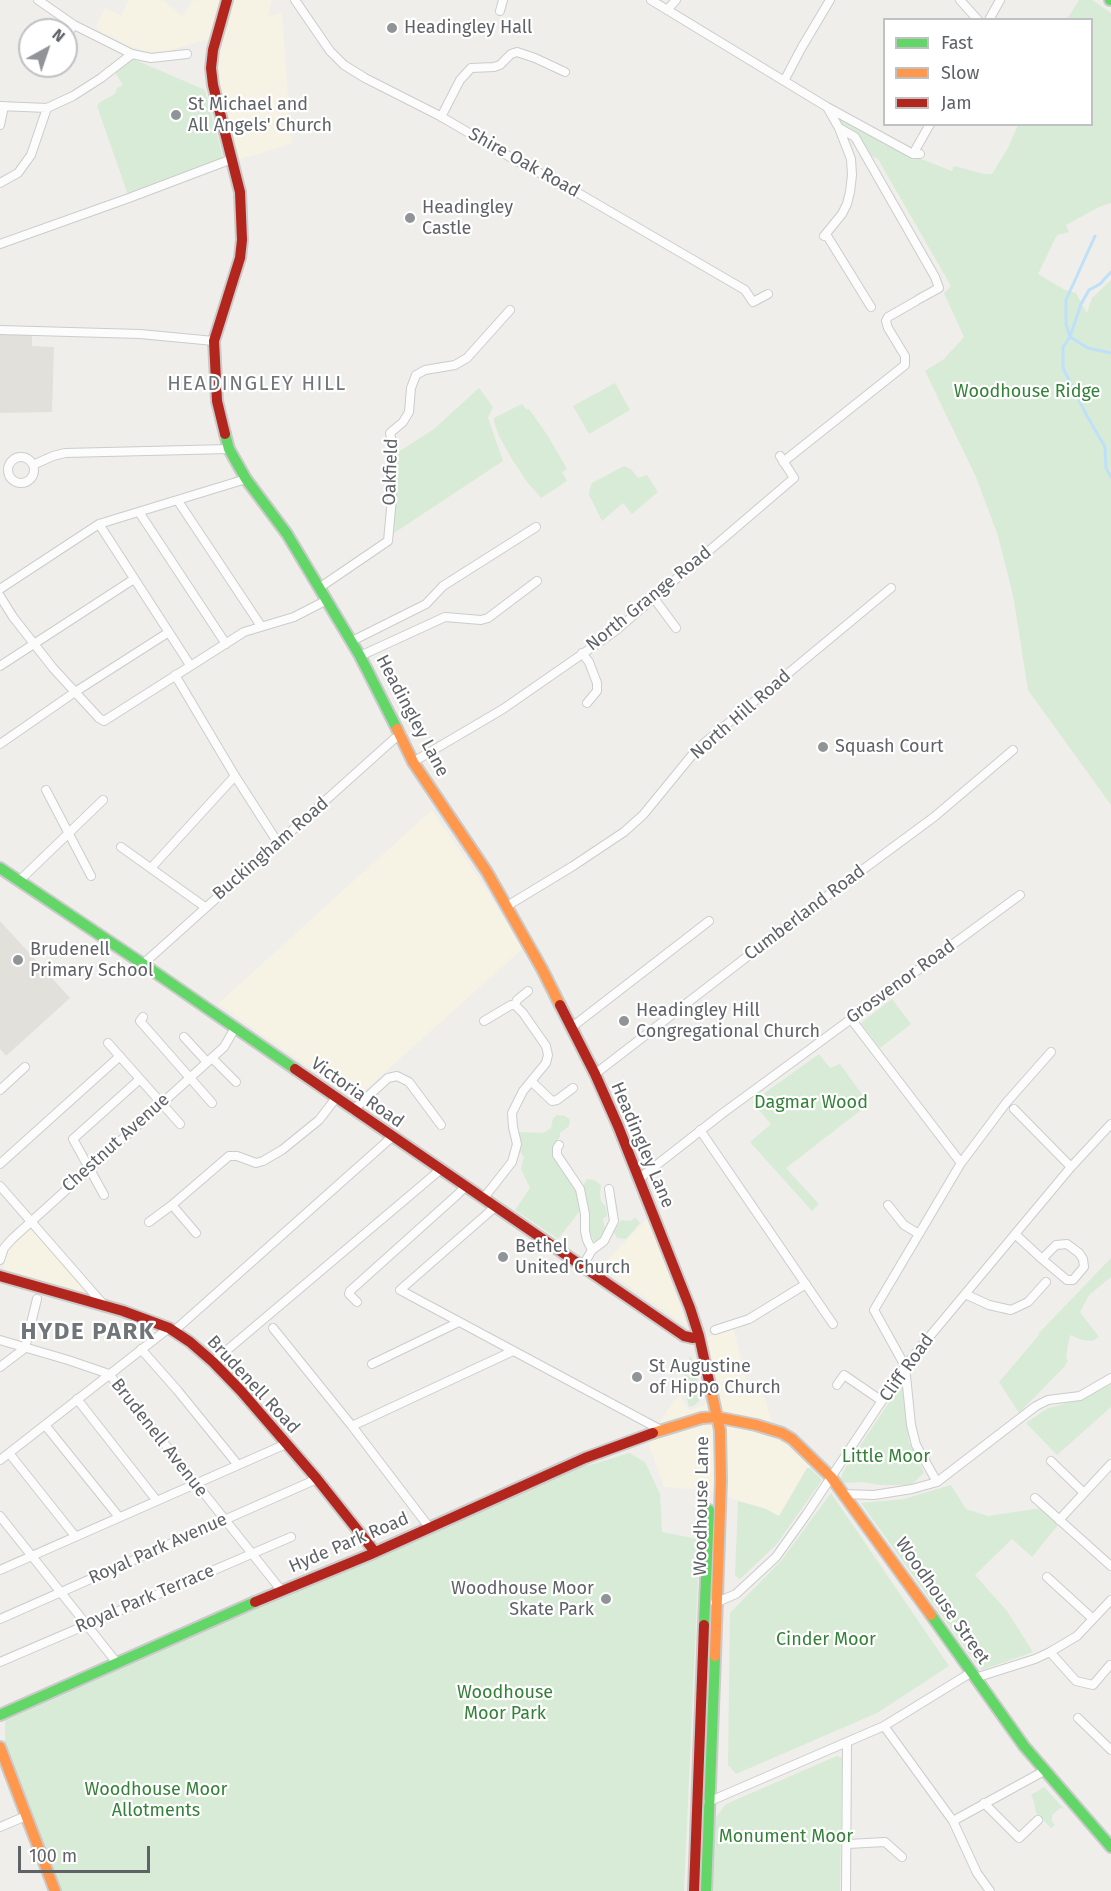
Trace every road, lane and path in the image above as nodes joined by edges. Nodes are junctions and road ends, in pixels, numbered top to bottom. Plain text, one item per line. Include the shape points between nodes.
1 (38, 0) edge
2 (227, 0) edge
3 (295, 0) edge
4 (503, 0) edge
5 (651, 0) edge
6 (676, 0) edge
7 (830, 0) edge
8 (960, 0) edge
9 (1000, 0) edge
10 (667, 10) junction
11 (500, 11) dead end
12 (64, 18) edge
13 (976, 18) edge
14 (989, 18) edge
15 (78, 27) edge
16 (132, 54) junction
17 (187, 54) dead end
18 (565, 72) dead end
19 (784, 81) junction
20 (2, 106) edge
21 (827, 107) junction
22 (47, 108) junction
23 (441, 117) junction
24 (0, 125) edge
25 (929, 126) edge
26 (838, 128) junction
27 (232, 159) junction
28 (0, 183) edge
29 (0, 244) edge
30 (768, 294) dead end
31 (871, 307) dead end
32 (510, 310) dead end
33 (0, 330) edge
34 (214, 340) junction
35 (229, 449) junction
36 (33, 465) dead end
37 (246, 479) junction
38 (178, 501) junction
39 (138, 513) junction
40 (99, 525) junction
41 (536, 527) dead end
42 (134, 579) junction
43 (537, 581) dead end
44 (319, 588) junction
45 (891, 588) dead end
46 (0, 589) edge
47 (0, 596) edge
48 (653, 597) junction
49 (327, 600) junction
50 (261, 626) junction
51 (676, 628) dead end
52 (169, 632) junction
53 (352, 642) junction
54 (33, 643) junction
55 (226, 644) junction
56 (582, 653) junction
57 (360, 656) junction
58 (190, 665) junction
59 (0, 666) edge
60 (175, 675) junction
61 (75, 692) junction
62 (587, 703) dead end
63 (401, 735) junction
64 (0, 744) edge
65 (1013, 750) dead end
66 (413, 762) junction
67 (235, 776) junction
68 (46, 790) dead end
69 (103, 800) dead end
70 (69, 833) junction
71 (278, 843) junction
72 (121, 847) dead end
73 (151, 868) junction
74 (1, 870) edge
75 (91, 876) dead end
76 (19, 881) junction
77 (1020, 895) dead end
78 (507, 906) junction
79 (205, 907) junction
80 (709, 921) dead end
81 (143, 964) junction
82 (528, 991) dead end
83 (515, 1005) junction
84 (143, 1017) dead end
85 (851, 1019) junction
86 (484, 1021) dead end
87 (572, 1027) junction
88 (235, 1028) junction
89 (184, 1037) dead end
90 (108, 1043) dead end
91 (1051, 1052) dead end
92 (120, 1056) junction
93 (210, 1060) junction
94 (26, 1067) dead end
95 (595, 1074) junction
96 (190, 1077) junction
97 (140, 1079) junction
98 (531, 1081) junction
99 (236, 1082) dead end
100 (573, 1088) dead end
101 (0, 1090) edge
102 (336, 1098) junction
103 (161, 1103) junction
104 (212, 1103) dead end
105 (1014, 1109) dead end
106 (353, 1110) junction
107 (180, 1124) dead end
108 (1111, 1124) edge
109 (441, 1125) dead end
110 (700, 1130) junction
111 (392, 1137) junction
112 (559, 1144) dead end
113 (961, 1163) junction
114 (0, 1164) edge
115 (1071, 1167) junction
116 (89, 1168) junction
117 (440, 1170) junction
118 (640, 1179) junction
119 (0, 1186) edge
120 (465, 1186) junction
121 (609, 1189) dead end
122 (104, 1195) dead end
123 (483, 1199) junction
124 (172, 1205) junction
125 (888, 1205) dead end
126 (495, 1207) junction
127 (31, 1221) junction
128 (149, 1222) dead end
129 (196, 1233) dead end
130 (919, 1234) junction
131 (1015, 1234) junction
132 (592, 1250) junction
133 (1042, 1259) junction
134 (0, 1260) edge
135 (582, 1267) junction
136 (0, 1276) edge
137 (1046, 1282) dead end
138 (806, 1284) junction
139 (965, 1294) junction
140 (37, 1299) dead end
141 (357, 1302) dead end
142 (105, 1306) junction
143 (459, 1322) junction
144 (833, 1324) dead end
145 (273, 1328) dead end
146 (171, 1330) junction
147 (715, 1330) dead end
148 (699, 1336) junction
149 (0, 1340) edge
150 (25, 1348) junction
151 (141, 1349) junction
152 (513, 1351) junction
153 (213, 1362) junction
154 (372, 1364) dead end
155 (905, 1366) junction
156 (0, 1367) edge
157 (109, 1374) junction
158 (1111, 1378) edge
159 (837, 1384) dead end
160 (77, 1399) junction
161 (882, 1401) junction
162 (716, 1417) junction
163 (45, 1425) junction
164 (352, 1426) junction
165 (661, 1430) junction
166 (286, 1444) junction
167 (9, 1453) junction
168 (0, 1460) edge
169 (1051, 1461) dead end
170 (1111, 1464) edge
171 (238, 1466) junction
172 (831, 1478) junction
173 (317, 1479) junction
174 (937, 1482) junction
175 (196, 1484) junction
176 (1083, 1492) junction
177 (843, 1494) junction
178 (1035, 1498) dead end
179 (157, 1501) junction
180 (0, 1516) edge
181 (119, 1517) junction
182 (224, 1520) junction
183 (1059, 1520) junction
184 (429, 1527) junction
185 (75, 1536) junction
186 (291, 1537) dead end
187 (375, 1552) junction
188 (252, 1553) junction
189 (1111, 1554) edge
190 (32, 1556) junction
191 (1104, 1560) junction
192 (1111, 1566) edge
193 (0, 1570) edge
194 (1047, 1577) dead end
195 (281, 1590) junction
196 (60, 1592) junction
197 (717, 1603) junction
198 (705, 1604) junction
199 (1110, 1604) edge
200 (0, 1619) edge
201 (1093, 1619) junction
202 (86, 1624) junction
203 (1050, 1652) junction
204 (0, 1662) edge
205 (117, 1663) junction
206 (1110, 1665) edge
207 (974, 1675) junction
208 (0, 1715) edge
209 (1078, 1719) dead end
210 (884, 1726) junction
211 (847, 1742) junction
212 (1110, 1746) edge
213 (0, 1747) edge
214 (1044, 1771) junction
215 (708, 1801) junction
216 (984, 1803) junction
217 (697, 1809) junction
218 (26, 1816) junction
219 (1038, 1820) dead end
220 (953, 1821) junction
221 (0, 1827) edge
222 (1109, 1839) edge
223 (848, 1844) junction
224 (902, 1857) dead end
225 (55, 1891) edge
226 (694, 1891) edge
227 (706, 1891) edge
228 (846, 1891) edge
229 (990, 1891) edge

1 - 12 street
2 - 27 main road, Headingley Lane via 213,50 212,80
3 - 23 street, Shire Oak Road via 344,65
4 - 11 street
5 - 10 street
6 - 10 street
7 - 19 street
8 - 13 street
9 - 14 street
10 - 19 street
15 - 16 street
16 - 17 street via 151,58
16 - 22 street via 73,96
18 - 23 street via 517,52 500,65 471,68 460,80
19 - 21 street
20 - 22 street
20 - 24 street
21 - 25 street via 917,154
21 - 26 street
22 - 28 street via 31,155 18,173
23 - 30 street, Shire Oak Road via 744,290 753,302
26 - 31 street via 851,159 850,192 842,214 825,235
26 - 48 street, North Grange Road via 855,137 939,288 886,321 905,356 905,365 782,459 794,478
27 - 29 street
27 - 34 main road, Headingley Lane via 240,192 242,240
32 - 44 street, Oakfield via 467,358 416,375 409,412 390,433 393,447 388,541
33 - 34 street
34 - 35 main road, Headingley Lane via 217,401
35 - 36 street via 65,453
35 - 37 main road, Headingley Lane
37 - 38 street
37 - 44 main road, Headingley Lane via 287,534
38 - 39 street
38 - 50 street
39 - 40 street
39 - 55 street
40 - 42 street
40 - 46 street
41 - 53 street via 443,586 426,604
42 - 52 street
42 - 54 street
43 - 57 street via 488,618 445,616
44 - 49 main road, Headingley Lane
45 - 78 street, North Hill Road via 697,749 643,815 624,832
47 - 54 street
48 - 51 street
48 - 56 street, North Grange Road via 614,632
49 - 50 street via 294,617
49 - 53 main road, Headingley Lane
50 - 55 street
52 - 58 street
52 - 61 street
53 - 57 main road, Headingley Lane
54 - 59 street
54 - 61 street
55 - 58 street
56 - 62 street via 597,683 597,691
56 - 66 street, North Grange Road via 502,710
57 - 63 main road, Headingley Lane
58 - 60 street
60 - 61 street via 104,721
60 - 67 street
61 - 64 street
63 - 66 main road, Headingley Lane
63 - 71 street, Buckingham Road
65 - 95 street, Cumberland Road via 934,816
66 - 78 main road, Headingley Lane
67 - 71 street
67 - 73 street
68 - 70 street
69 - 70 street
70 - 75 street
70 - 76 street
71 - 79 street, Buckingham Road
72 - 73 street
73 - 79 street
74 - 76 main road, Victoria Road
76 - 81 main road, Victoria Road
77 - 85 street, Grosvenor Road
78 - 87 main road, Headingley Lane
79 - 81 street, Buckingham Road
80 - 87 street
81 - 88 main road, Victoria Road
82 - 83 street
83 - 86 street
83 - 98 street via 546,1046 548,1055
84 - 96 street via 140,1021
85 - 110 street, Grosvenor Road
85 - 113 street
87 - 95 main road, Headingley Lane
88 - 93 street, Chestnut Avenue via 224,1047
88 - 102 main road, Victoria Road
89 - 93 street
90 - 92 street
91 - 113 street
92 - 97 street
92 - 114 street
93 - 96 street, Chestnut Avenue
93 - 99 street
94 - 101 street
95 - 118 main road, Headingley Lane
96 - 103 street, Chestnut Avenue
96 - 104 street
97 - 103 street
97 - 116 street via 73,1139
98 - 100 street via 552,1101
98 - 123 street via 512,1113 518,1144 512,1162
102 - 106 main road, Victoria Road
102 - 124 street via 320,1120 282,1149 256,1163 229,1156
103 - 107 street
103 - 116 street, Chestnut Avenue
105 - 115 street
106 - 109 street via 388,1078 397,1076 409,1082
106 - 111 main road, Victoria Road
108 - 115 street, Cliff Road
110 - 118 street, Grosvenor Road
110 - 138 street
111 - 117 main road, Victoria Road
111 - 146 street
112 - 132 street via 557,1155 580,1189 586,1240
113 - 130 street
115 - 131 street, Cliff Road
116 - 122 street
116 - 127 street, Chestnut Avenue
117 - 120 main road, Victoria Road
117 - 153 street
118 - 148 main road, Headingley Lane
119 - 127 street
120 - 123 main road, Victoria Road
120 - 141 street via 350,1291
121 - 132 street via 614,1221 604,1241
123 - 126 main road, Victoria Road
124 - 128 street
124 - 129 street
125 - 130 street via 904,1225
126 - 135 main road, Victoria Road
126 - 143 street via 400,1290
127 - 134 street, Chestnut Avenue via 4,1248
127 - 142 street
130 - 155 street via 874,1310
131 - 133 street
131 - 139 street, Cliff Road
132 - 135 street
133 - 133 street via 1067,1280 1073,1280 1084,1267 1079,1253 1067,1244 1056,1245
135 - 148 main road, Victoria Road via 684,1336
136 - 142 main road, Brudenell Road
137 - 139 street via 1028,1302 1011,1310
138 - 144 street
138 - 147 street via 748,1319
139 - 155 street, Cliff Road
140 - 150 street
142 - 146 main road, Brudenell Road
143 - 152 street
143 - 154 street
145 - 164 street
146 - 151 street
146 - 153 main road, Brudenell Road
148 - 162 main road, Headingley Lane
149 - 150 street, Brudenell Avenue
150 - 156 street
150 - 157 street, Brudenell Avenue
151 - 157 street
151 - 171 street
152 - 164 street
152 - 165 street
153 - 166 main road, Brudenell Road
155 - 161 street, Cliff Road
155 - 174 street via 910,1425 916,1445
157 - 160 street
157 - 175 street, Brudenell Avenue
158 - 174 street via 1080,1396 1048,1400 1036,1406
159 - 161 street via 844,1375
160 - 163 street
160 - 179 street
161 - 172 street, Cliff Road
162 - 165 main road, Hyde Park Road
162 - 172 main road, Woodhouse Street via 782,1433
162 - 197 main road, Woodhouse Lane via 721,1480
162 - 198 main road, Woodhouse Lane via 712,1430
163 - 167 street
163 - 181 street
164 - 184 street
165 - 184 main road, Hyde Park Road via 585,1458
166 - 171 street
166 - 173 main road, Brudenell Road
167 - 168 street
167 - 185 street
169 - 176 street
170 - 176 street
171 - 175 street
172 - 177 main road, Woodhouse Street
172 - 197 street, Cliff Road via 776,1557 736,1594
173 - 182 street, Royal Park Avenue
173 - 187 main road, Brudenell Road
174 - 177 street via 874,1495
175 - 179 street
175 - 182 street, Brudenell Avenue
176 - 183 street
177 - 207 main road, Woodhouse Street
178 - 183 street
179 - 181 street
180 - 190 street
181 - 185 street
182 - 188 street, Brudenell Avenue
182 - 196 street, Royal Park Avenue
183 - 191 street
184 - 187 main road, Hyde Park Road
185 - 190 street
186 - 188 street, Royal Park Terrace
187 - 195 main road, Hyde Park Road
188 - 195 street, Brudenell Avenue
188 - 202 street, Royal Park Terrace
189 - 191 street
190 - 193 street
190 - 196 street
191 - 192 street
194 - 201 street
195 - 205 main road, Hyde Park Road
196 - 200 street, Royal Park Avenue
196 - 202 street
197 - 198 street, Cliff Road
197 - 215 main road, Woodhouse Lane
198 - 217 main road, Woodhouse Lane
199 - 201 street
201 - 203 street via 1077,1636
202 - 204 street, Royal Park Terrace
202 - 205 street
203 - 206 street via 1076,1681 1093,1685
203 - 207 street
205 - 208 main road, Hyde Park Road
207 - 210 street
207 - 214 main road, Woodhouse Street
209 - 212 street
210 - 211 street
210 - 220 street
211 - 215 street
211 - 223 street
213 - 218 main road
214 - 216 street
214 - 222 main road, Woodhouse Street
215 - 217 street
215 - 227 main road, Woodhouse Lane
216 - 219 street via 1019,1838
216 - 220 street
217 - 226 main road, Woodhouse Lane
218 - 221 street
218 - 225 main road
220 - 229 street via 976,1873
223 - 224 street via 885,1842
223 - 228 street

